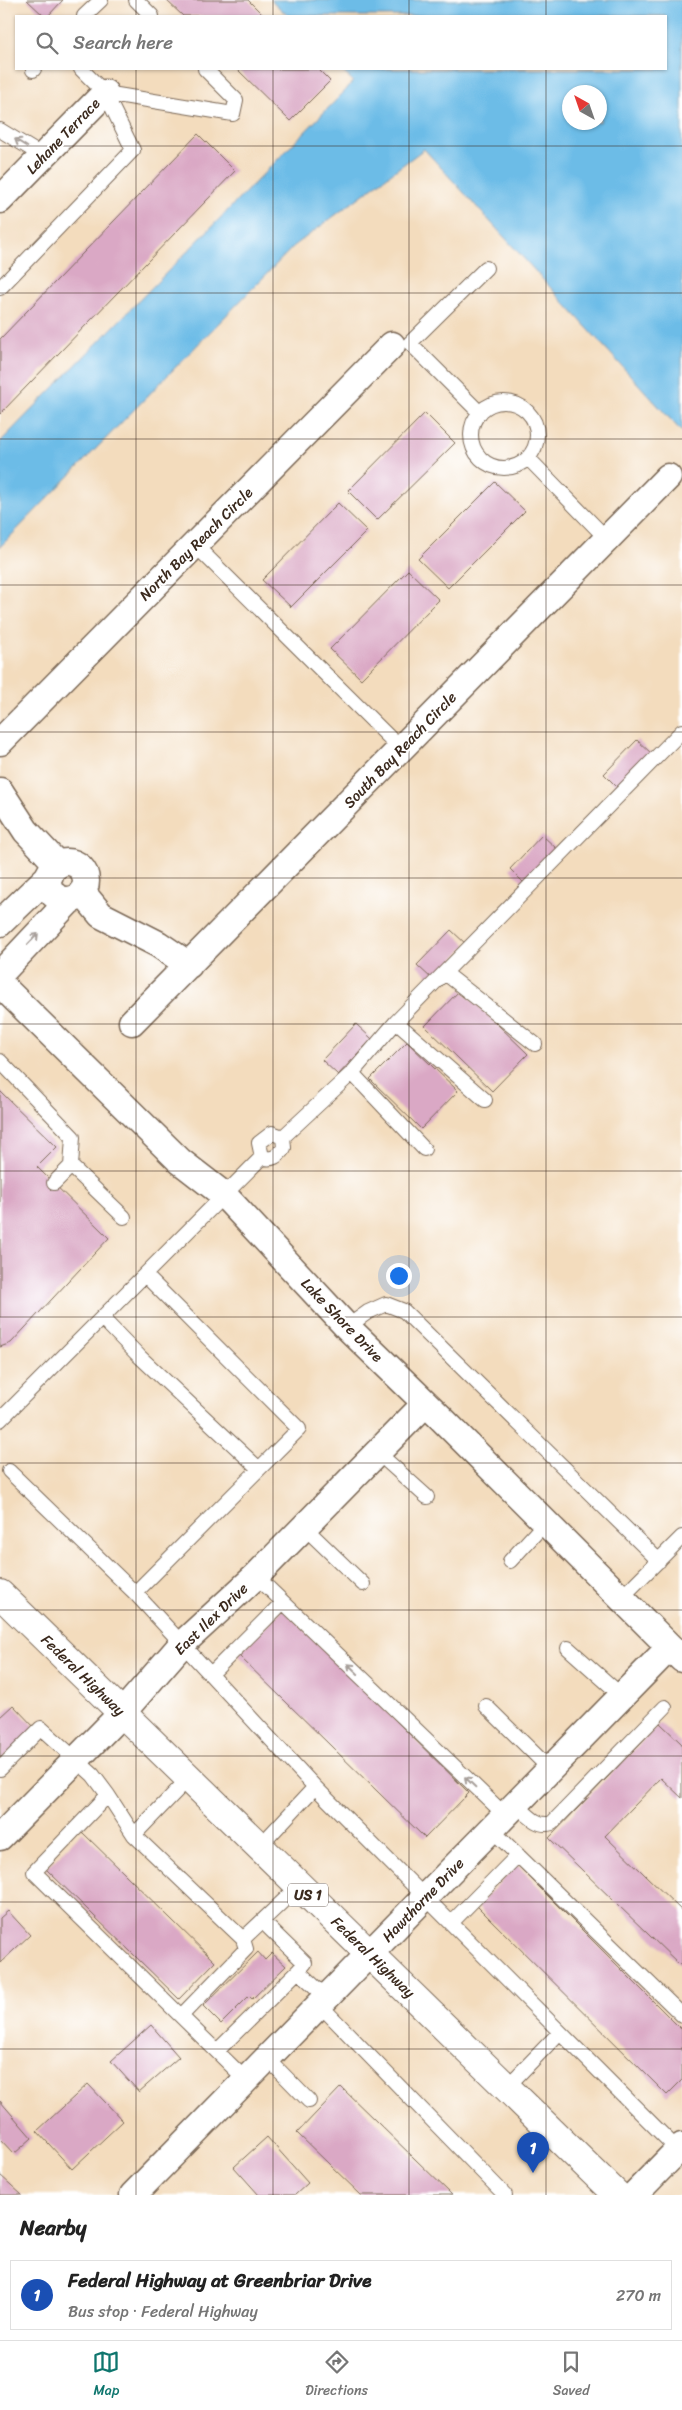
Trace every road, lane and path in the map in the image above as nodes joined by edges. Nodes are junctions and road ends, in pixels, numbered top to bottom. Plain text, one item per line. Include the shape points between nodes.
1 (101, 0) edge
2 (136, 0) edge
3 (85, 15) edge
4 (151, 15) edge
5 (82, 70) edge
6 (206, 70) edge
7 (105, 93) junction
8 (0, 130) edge
9 (43, 156) junction
10 (0, 200) edge
11 (486, 268) dead end
12 (0, 288) edge
13 (401, 344) junction
14 (480, 413) junction
15 (528, 458) junction
16 (668, 477) dead end
17 (607, 539) junction
18 (195, 545) junction
19 (682, 731) edge
20 (0, 742) edge
21 (401, 749) junction
22 (0, 791) edge
23 (54, 870) junction
24 (76, 896) junction
25 (0, 923) edge
26 (189, 965) junction
27 (444, 973) junction
28 (0, 974) edge
29 (0, 984) edge
30 (132, 1022) dead end
31 (396, 1022) junction
32 (536, 1044) dead end
33 (0, 1061) edge
34 (352, 1073) junction
35 (485, 1100) dead end
36 (283, 1137) junction
37 (424, 1149) dead end
38 (262, 1157) junction
39 (71, 1166) junction
40 (54, 1183) dead end
41 (224, 1195) junction
42 (124, 1217) dead end
43 (145, 1275) junction
44 (102, 1318) junction
45 (347, 1327) junction
46 (425, 1404) junction
47 (0, 1420) edge
48 (377, 1452) junction
49 (258, 1468) junction
50 (9, 1471) dead end
51 (427, 1497) dead end
52 (545, 1523) junction
53 (304, 1527) junction
54 (682, 1537) edge
55 (510, 1561) dead end
56 (659, 1561) junction
57 (256, 1576) junction
58 (363, 1584) dead end
59 (0, 1594) edge
60 (135, 1594) junction
61 (621, 1598) junction
62 (283, 1602) junction
63 (182, 1644) junction
64 (568, 1648) dead end
65 (676, 1653) edge
66 (210, 1674) junction
67 (622, 1696) junction
68 (486, 1706) dead end
69 (665, 1707) dead end
70 (122, 1713) junction
71 (76, 1760) junction
72 (0, 1769) edge
73 (550, 1769) junction
74 (188, 1778) junction
75 (315, 1787) junction
76 (108, 1795) junction
77 (504, 1816) junction
78 (134, 1835) junction
79 (0, 1837) edge
80 (259, 1847) junction
81 (518, 1855) junction
82 (299, 1886) junction
83 (425, 1897) junction
84 (262, 1921) junction
85 (451, 1923) junction
86 (243, 1939) junction
87 (369, 1954) junction
88 (298, 1971) junction
89 (323, 2001) junction
90 (182, 2016) junction
91 (682, 2016) edge
92 (560, 2032) junction
93 (217, 2051) junction
94 (267, 2058) junction
95 (246, 2080) junction
96 (506, 2088) junction
97 (309, 2101) dead end
98 (680, 2148) edge
99 (133, 2195) edge
100 (505, 2195) edge
101 (617, 2195) edge
102 (634, 2195) edge

1 - 3 lane
2 - 4 lane
5 - 7 lane
6 - 7 lane via 236,100 233,114
7 - 9 street, Lehane Terrace
7 - 12 lane via 132,150
9 -> 8 lane
9 - 10 street, Lehane Terrace
11 - 13 lane
13 - 14 lane
13 - 18 street, North Bay Reach Circle
14 - 15 lane via 488,406 508,402 527,411 535,424 537,440
14 - 15 lane via 470,431 474,451 481,460 489,466 510,468
15 - 17 lane
16 - 17 street, South Bay Reach Circle
17 - 21 street, South Bay Reach Circle
18 - 20 street, North Bay Reach Circle
18 - 21 lane
19 - 27 lane
21 - 26 street, South Bay Reach Circle
22 - 23 street
23 - 24 street via 73,863 82,868 86,883
23 - 25 street
24 - 26 street via 101,915 158,944
28 -> 24 street
26 - 30 street, South Bay Reach Circle
27 - 31 lane
27 - 32 lane
29 - 41 street, Lake Shore Drive via 180,1161
31 - 34 lane
31 - 35 lane
33 - 39 lane via 73,1137
34 - 36 lane
34 - 37 lane
36 - 38 lane via 284,1148 279,1154 271,1159
36 - 38 lane via 272,1132 264,1138 259,1147
38 - 41 lane
39 - 40 lane
39 - 42 lane
41 - 43 lane
41 - 45 street, Lake Shore Drive
43 - 44 lane
43 - 49 lane via 299,1429
44 - 47 lane
44 - 49 lane
45 - 46 street, Lake Shore Drive
45 - 56 lane via 386,1304 404,1311
46 - 48 street, East Ilex Drive
46 - 52 street, Lake Shore Drive
48 - 51 lane
48 - 53 street, East Ilex Drive
49 - 60 lane
50 - 60 lane
52 - 55 lane
52 - 61 street, Lake Shore Drive
53 - 57 street, East Ilex Drive
53 - 58 lane
54 - 56 lane
56 - 61 lane
57 - 62 lane
57 - 63 street, East Ilex Drive
59 - 70 main road, Federal Highway / US 1
60 - 63 lane
61 - 65 street, Lake Shore Drive
62 - 66 lane
77 -> 62 lane
63 - 66 lane
63 - 70 street, East Ilex Drive
64 - 67 lane
65 - 67 street, Hawthorne Drive
66 - 75 lane
67 - 73 street, Hawthorne Drive
68 - 73 lane
69 - 77 lane via 552,1823 538,1824
70 - 71 street, East Ilex Drive
70 - 74 main road, Federal Highway / US 1
71 - 72 lane via 41,1728
71 - 76 lane
71 - 79 street, East Ilex Drive
73 - 77 street, Hawthorne Drive
74 - 78 lane
74 - 80 main road, Federal Highway / US 1
75 - 80 lane
75 - 83 lane
76 - 78 lane
76 - 90 lane via 34,1872
77 - 81 lane
77 - 83 street, Hawthorne Drive
78 - 86 lane
80 - 82 main road, Federal Highway / US 1
81 - 85 lane
81 - 91 lane
82 - 84 lane
82 - 87 main road, Federal Highway / US 1
83 - 85 lane
83 - 87 street, Hawthorne Drive
84 - 86 lane
84 - 88 lane via 306,1963
85 - 92 lane
86 - 90 lane via 246,1948
87 - 89 street, Hawthorne Drive
87 - 96 main road, Federal Highway / US 1
88 - 89 lane
88 - 93 lane
89 - 94 street, Hawthorne Drive
89 - 100 lane
90 - 93 lane
92 - 96 lane
92 - 98 lane
93 - 95 lane
94 - 95 street, Hawthorne Drive
94 - 97 lane
95 - 99 street, Hawthorne Drive
96 - 101 main road, Federal Highway / US 1
98 - 102 street

